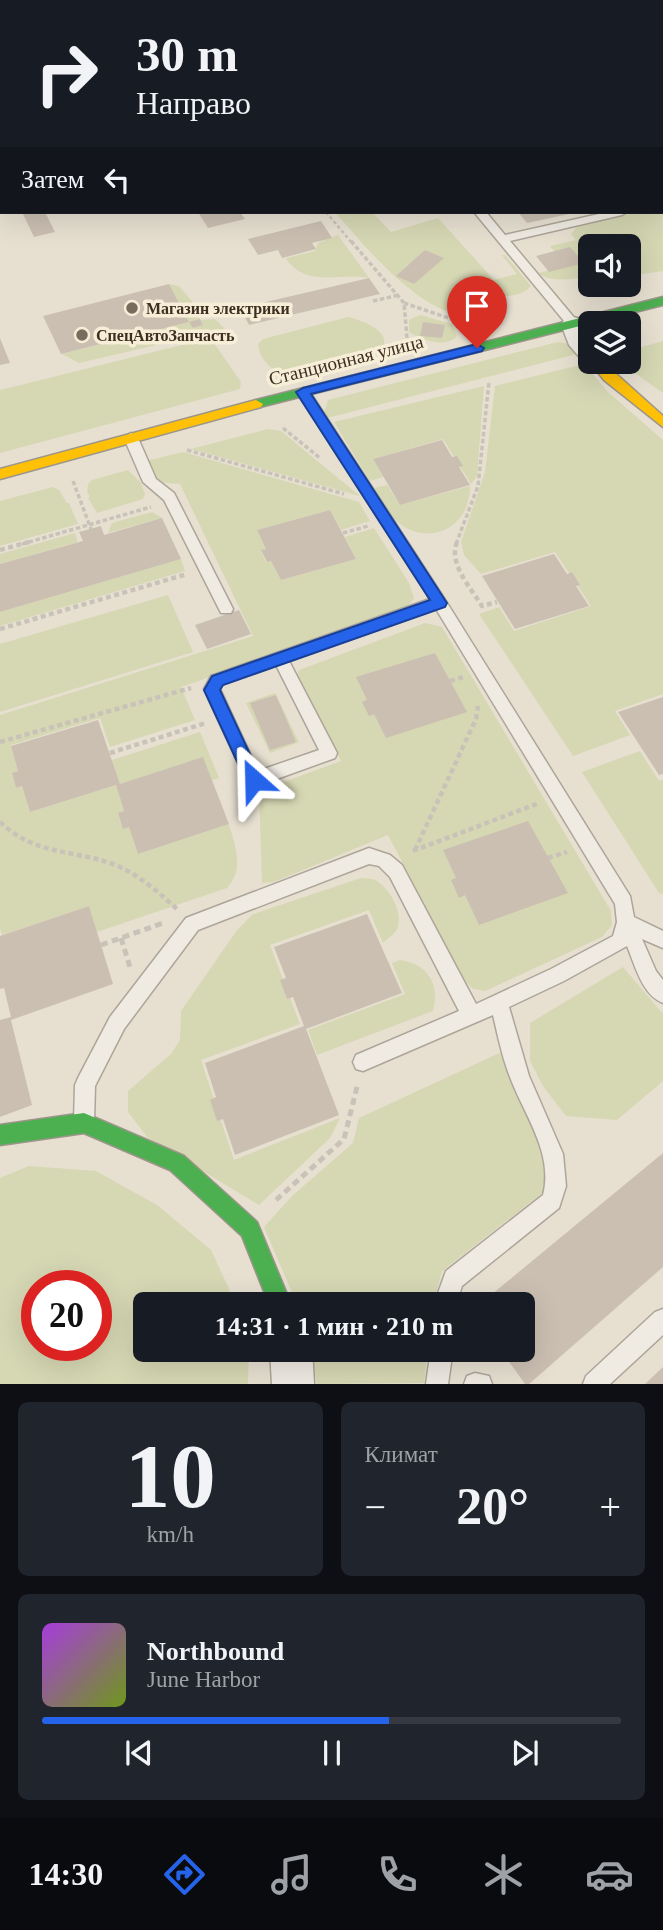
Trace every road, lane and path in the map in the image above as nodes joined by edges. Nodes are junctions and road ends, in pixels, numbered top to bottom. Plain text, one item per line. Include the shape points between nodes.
1 (328, 214) edge
2 (482, 214) edge
3 (613, 214) edge
4 (503, 239) junction
5 (399, 295) junction
6 (663, 301) edge
7 (373, 302) dead end
8 (404, 303) junction
9 (470, 324) dead end
10 (573, 324) junction
11 (578, 337) edge
12 (407, 338) dead end
13 (609, 374) edge
14 (489, 382) dead end
15 (303, 392) junction
16 (663, 423) edge
17 (131, 438) junction
18 (183, 449) dead end
19 (0, 474) edge
20 (72, 478) dead end
21 (352, 496) dead end
22 (170, 501) junction
23 (90, 527) junction
24 (0, 550) edge
25 (205, 569) junction
26 (498, 602) dead end
27 (439, 603) junction
28 (226, 609) dead end
29 (0, 629) edge
30 (280, 658) junction
31 (217, 680) junction
32 (479, 698) dead end
33 (225, 717) junction
34 (0, 742) edge
35 (110, 753) dead end
36 (540, 803) dead end
37 (0, 822) edge
38 (568, 851) dead end
39 (548, 858) dead end
40 (188, 920) junction
41 (626, 922) junction
42 (663, 940) edge
43 (101, 945) dead end
44 (663, 993) edge
45 (499, 1004) junction
46 (472, 1016) junction
47 (363, 1062) joint
48 (84, 1123) junction
49 (0, 1135) edge
50 (250, 1228) junction
51 (275, 1292) edge
52 (449, 1292) edge
53 (663, 1320) edge
54 (292, 1362) edge
55 (440, 1362) edge
56 (293, 1384) edge
57 (437, 1384) edge
58 (475, 1384) edge
59 (481, 1384) edge
60 (594, 1384) edge

1 - 5 path
2 - 4 lane
3 - 4 lane
4 - 10 lane
5 - 7 path
5 - 8 path
6 - 10 street, Станционная улица
8 - 9 path
8 - 12 path
10 - 11 street
10 - 15 street, Станционная улица
13 - 16 street
14 - 26 path via 478,486 454,549 456,563 482,606
15 - 17 street, Станционная улица
15 - 27 lane
17 - 19 street, Станционная улица
17 - 22 lane via 150,482
18 - 21 path
20 - 23 path
22 - 23 path
22 - 25 lane
23 - 24 path
25 - 28 lane
25 - 29 path
27 - 30 lane
27 - 41 lane via 624,902
30 - 31 lane
30 - 33 lane via 330,753 254,780
31 - 33 lane via 212,690
31 - 34 path
32 - 36 path via 476,719 415,850
33 - 35 path
37 - 40 path via 25,843 110,863 141,880
38 - 39 path
40 - 43 path
40 - 46 lane via 369,856 384,860 396,871
40 - 48 lane via 117,1023 85,1086
41 - 42 lane
41 - 44 lane via 649,977
41 - 45 lane via 620,941 578,967
45 - 46 lane
45 - 52 lane via 519,1076 548,1140 558,1187 552,1201 454,1279
46 - 47 lane
47 - 50 path via 344,1139
48 - 49 street
48 - 50 street via 177,1163
50 - 51 street
53 - 60 lane
54 - 56 street
55 - 57 lane
58 - 59 lane

